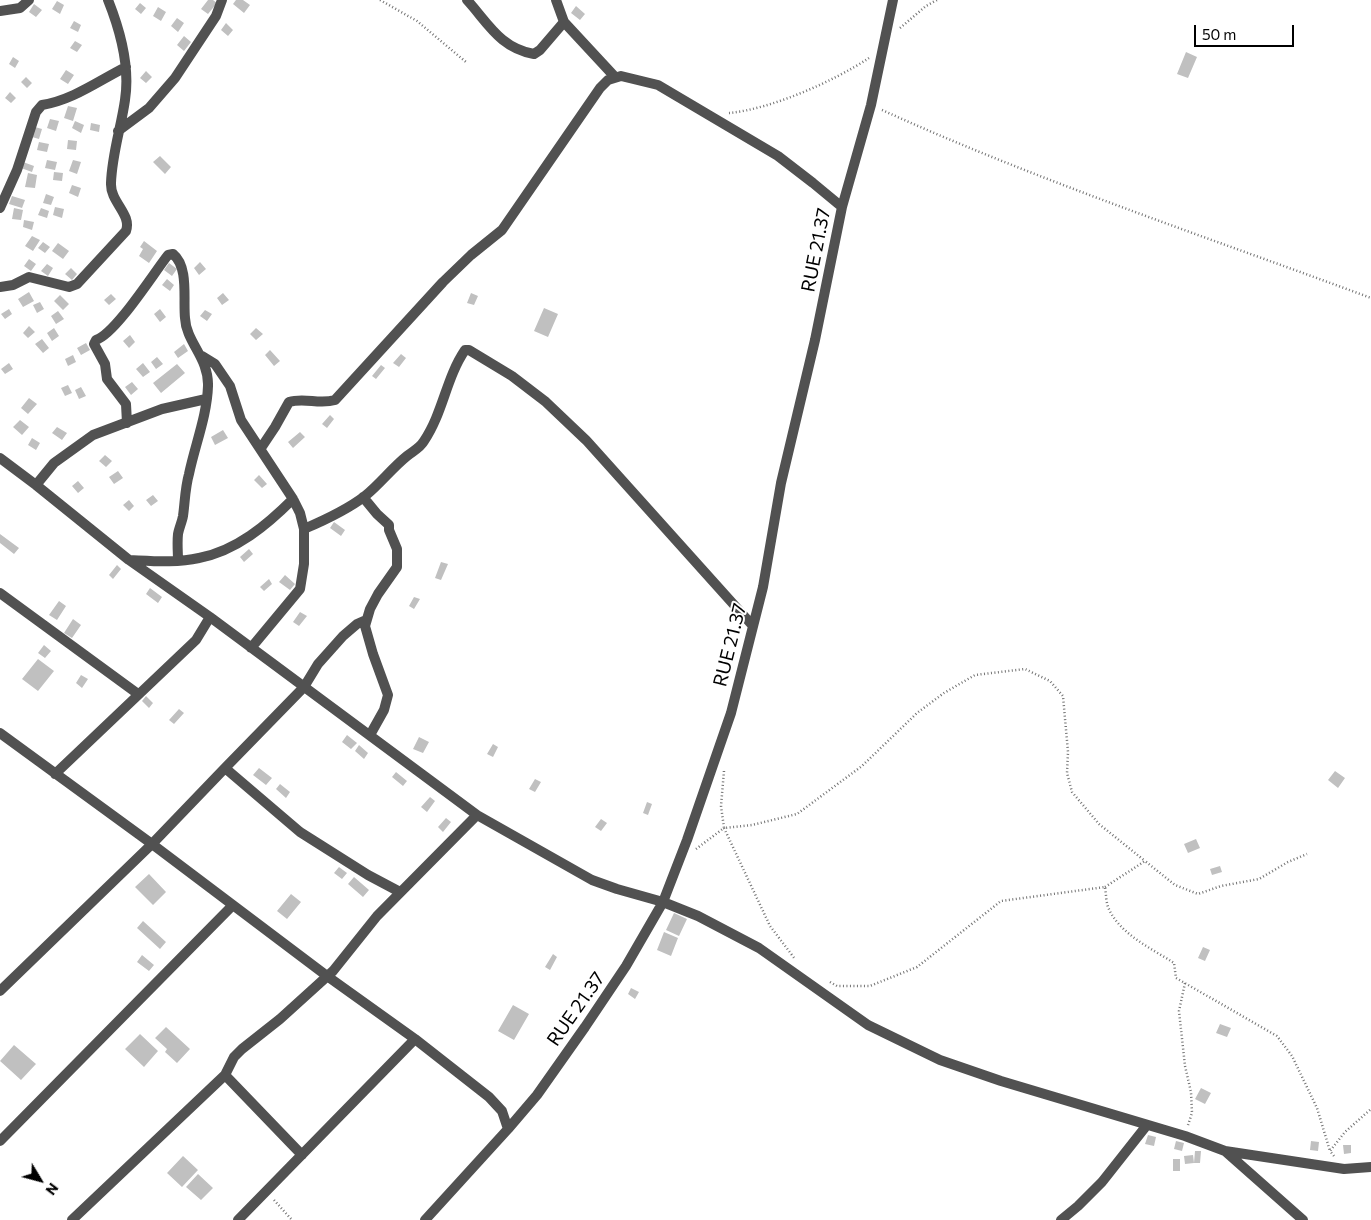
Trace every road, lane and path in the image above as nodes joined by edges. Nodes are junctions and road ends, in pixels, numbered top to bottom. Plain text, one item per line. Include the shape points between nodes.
1 (30, 0) edge
2 (108, 0) edge
3 (222, 0) edge
4 (380, 0) edge
5 (467, 0) edge
6 (556, 0) edge
7 (893, 0) edge
8 (937, 0) edge
9 (0, 11) edge
10 (564, 22) junction
11 (898, 30) dead end
12 (883, 48) junction
13 (466, 62) dead end
14 (126, 67) junction
15 (615, 77) junction
16 (871, 105) junction
17 (710, 115) junction
18 (118, 131) junction
19 (842, 207) junction
20 (0, 208) edge
21 (0, 287) edge
22 (1371, 298) edge
23 (202, 356) junction
24 (206, 399) junction
25 (127, 422) junction
26 (260, 448) junction
27 (0, 458) edge
28 (36, 485) junction
29 (363, 497) junction
30 (292, 498) junction
31 (304, 529) junction
32 (129, 560) junction
33 (178, 561) junction
34 (0, 593) edge
35 (210, 617) junction
36 (366, 620) junction
37 (753, 626) junction
38 (252, 648) junction
39 (304, 687) junction
40 (138, 694) junction
41 (0, 733) edge
42 (370, 736) junction
43 (725, 767) dead end
44 (225, 768) junction
45 (55, 774) junction
46 (477, 815) junction
47 (724, 828) junction
48 (152, 844) junction
49 (1307, 854) dead end
50 (1145, 861) junction
51 (678, 863) junction
52 (1105, 887) junction
53 (400, 892) junction
54 (663, 902) junction
55 (232, 906) junction
56 (798, 963) dead end
57 (327, 976) junction
58 (828, 982) dead end
59 (1186, 983) junction
60 (0, 991) edge
61 (415, 1039) junction
62 (225, 1075) junction
63 (1371, 1109) edge
64 (1146, 1126) junction
65 (508, 1129) junction
66 (1185, 1136) junction
67 (0, 1141) edge
68 (1225, 1151) junction
69 (1330, 1151) junction
70 (302, 1156) junction
71 (1371, 1167) edge
72 (1344, 1169) junction
73 (271, 1186) junction
74 (75, 1219) edge
75 (238, 1220) edge
76 (292, 1220) edge
77 (424, 1220) edge
78 (1061, 1220) edge
79 (1303, 1220) edge

1 - 9 street via 20,8
2 - 14 street
3 - 18 street via 216,16 175,78 149,108
4 - 13 path via 417,21
5 - 10 street via 496,35 526,53 534,54 540,50
6 - 10 street
7 - 12 street, RUE 21.37
8 - 11 path
10 - 15 street
12 - 16 street, RUE 21.37
12 - 17 path via 849,71 772,104 748,112
14 - 18 street via 125,100
14 - 20 street via 74,96 39,107
15 - 17 street via 658,85
15 - 26 street via 600,88 502,230 443,282 335,400 289,402
16 - 19 street, RUE 21.37
16 - 22 path via 986,156
17 - 19 street via 778,156
18 - 21 street via 111,189 129,224 126,231 77,284 69,287 29,277
19 - 37 street, RUE 21.37
23 - 24 street via 207,374
23 - 25 street via 187,330 180,261 173,254 168,255 114,327 94,344 105,364 107,379 126,404
23 - 26 street via 215,364 230,386 242,420
24 - 25 street via 162,409
24 - 33 street via 178,534
25 - 28 street via 93,435 54,463
26 - 30 street
27 - 28 street
28 - 32 street
29 - 31 street
29 - 36 street via 389,525 397,549 397,566 378,594
29 - 37 street via 424,442 456,364 465,350 469,350 512,376 546,402 586,440
30 - 31 street
30 - 33 street via 245,540 201,558
31 - 38 street via 300,589
32 - 33 street
32 - 35 street
34 - 40 street
35 - 38 street
35 - 40 street via 196,640
36 - 39 street via 332,647
36 - 42 street via 368,636 388,695
37 - 51 street, RUE 21.37 via 731,713
38 - 39 street
39 - 42 street
39 - 44 street
40 - 45 street
41 - 45 street
42 - 46 street
43 - 47 path via 721,806
44 - 48 street
44 - 53 street via 300,832
45 - 48 street
46 - 53 street
46 - 54 street via 592,880
47 - 50 path via 797,814 862,766 917,713 944,693 975,675 1025,669 1050,681 1063,696 1067,773 1072,792 1099,824
47 - 51 path
47 - 56 path via 770,926
48 - 55 street
48 - 60 street
49 - 50 path via 1259,879 1198,894 1175,885
50 - 52 path
51 - 54 street, RUE 21.37
52 - 58 path via 1001,902 918,967 870,986 836,986
52 - 59 path via 1108,906 1120,926 1174,963 1176,978
53 - 57 street
54 - 64 street via 698,916 758,948 868,1025 940,1060
54 - 65 street, RUE 21.37 via 585,1027 537,1095
55 - 57 street
55 - 67 street
57 - 61 street
57 - 62 street via 242,1049
59 - 66 path via 1180,1011 1192,1113
59 - 69 path via 1277,1036 1292,1056 1317,1108
61 - 65 street via 490,1097 502,1110
61 - 70 street
62 - 70 street
62 - 74 street
63 - 69 path via 1345,1132
64 - 66 street
64 - 78 street via 1102,1182
65 - 77 street, RUE 21.37
66 - 68 street
68 - 72 street
68 - 79 street
69 - 72 path
70 - 73 street
71 - 72 street
73 - 75 street
73 - 76 path via 274,1200

